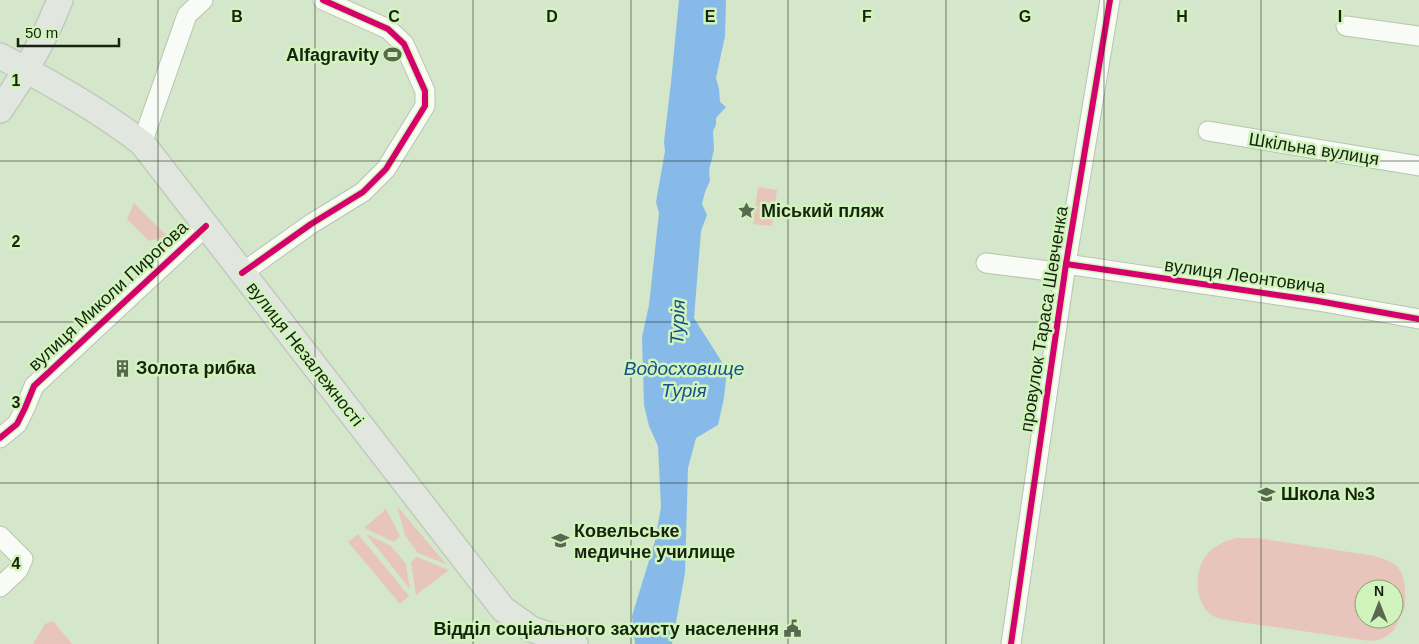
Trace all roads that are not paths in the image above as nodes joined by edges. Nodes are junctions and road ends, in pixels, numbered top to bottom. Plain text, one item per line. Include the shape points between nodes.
1 (60, 0) edge
2 (202, 0) edge
3 (323, 0) edge
4 (1110, 0) edge
5 (1346, 26) dead end
6 (1419, 36) edge
7 (0, 56) edge
8 (27, 70) junction
9 (0, 110) edge
10 (1208, 131) dead end
11 (142, 143) junction
12 (1419, 166) edge
13 (206, 226) junction
14 (986, 263) dead end
15 (1066, 269) junction
16 (242, 273) junction
17 (1419, 320) edge
18 (0, 438) edge
19 (0, 536) edge
20 (0, 587) edge
21 (564, 641) edge
22 (1011, 644) edge

1 - 8 main road
2 - 11 street via 187,15
3 - 16 street via 388,30 404,44 425,91 425,106 386,169 363,192
4 - 15 street, провулок Тараса Шевченка
5 - 6 street
7 - 8 main road, вулиця Незалежності
8 - 9 main road
8 - 11 main road, вулиця Незалежності via 102,114
10 - 12 street, Шкільна вулиця
11 - 13 main road, вулиця Незалежності
13 - 16 main road, вулиця Незалежності
13 - 18 street, вулиця Миколи Пирогова via 34,386 17,424
14 - 15 street, вулиця Леонтовича
15 - 17 street, вулиця Леонтовича via 1318,301
15 - 22 street, провулок Тараса Шевченка
16 - 21 main road, вулиця Незалежності via 503,609 531,629
19 - 20 street via 23,559 18,570

